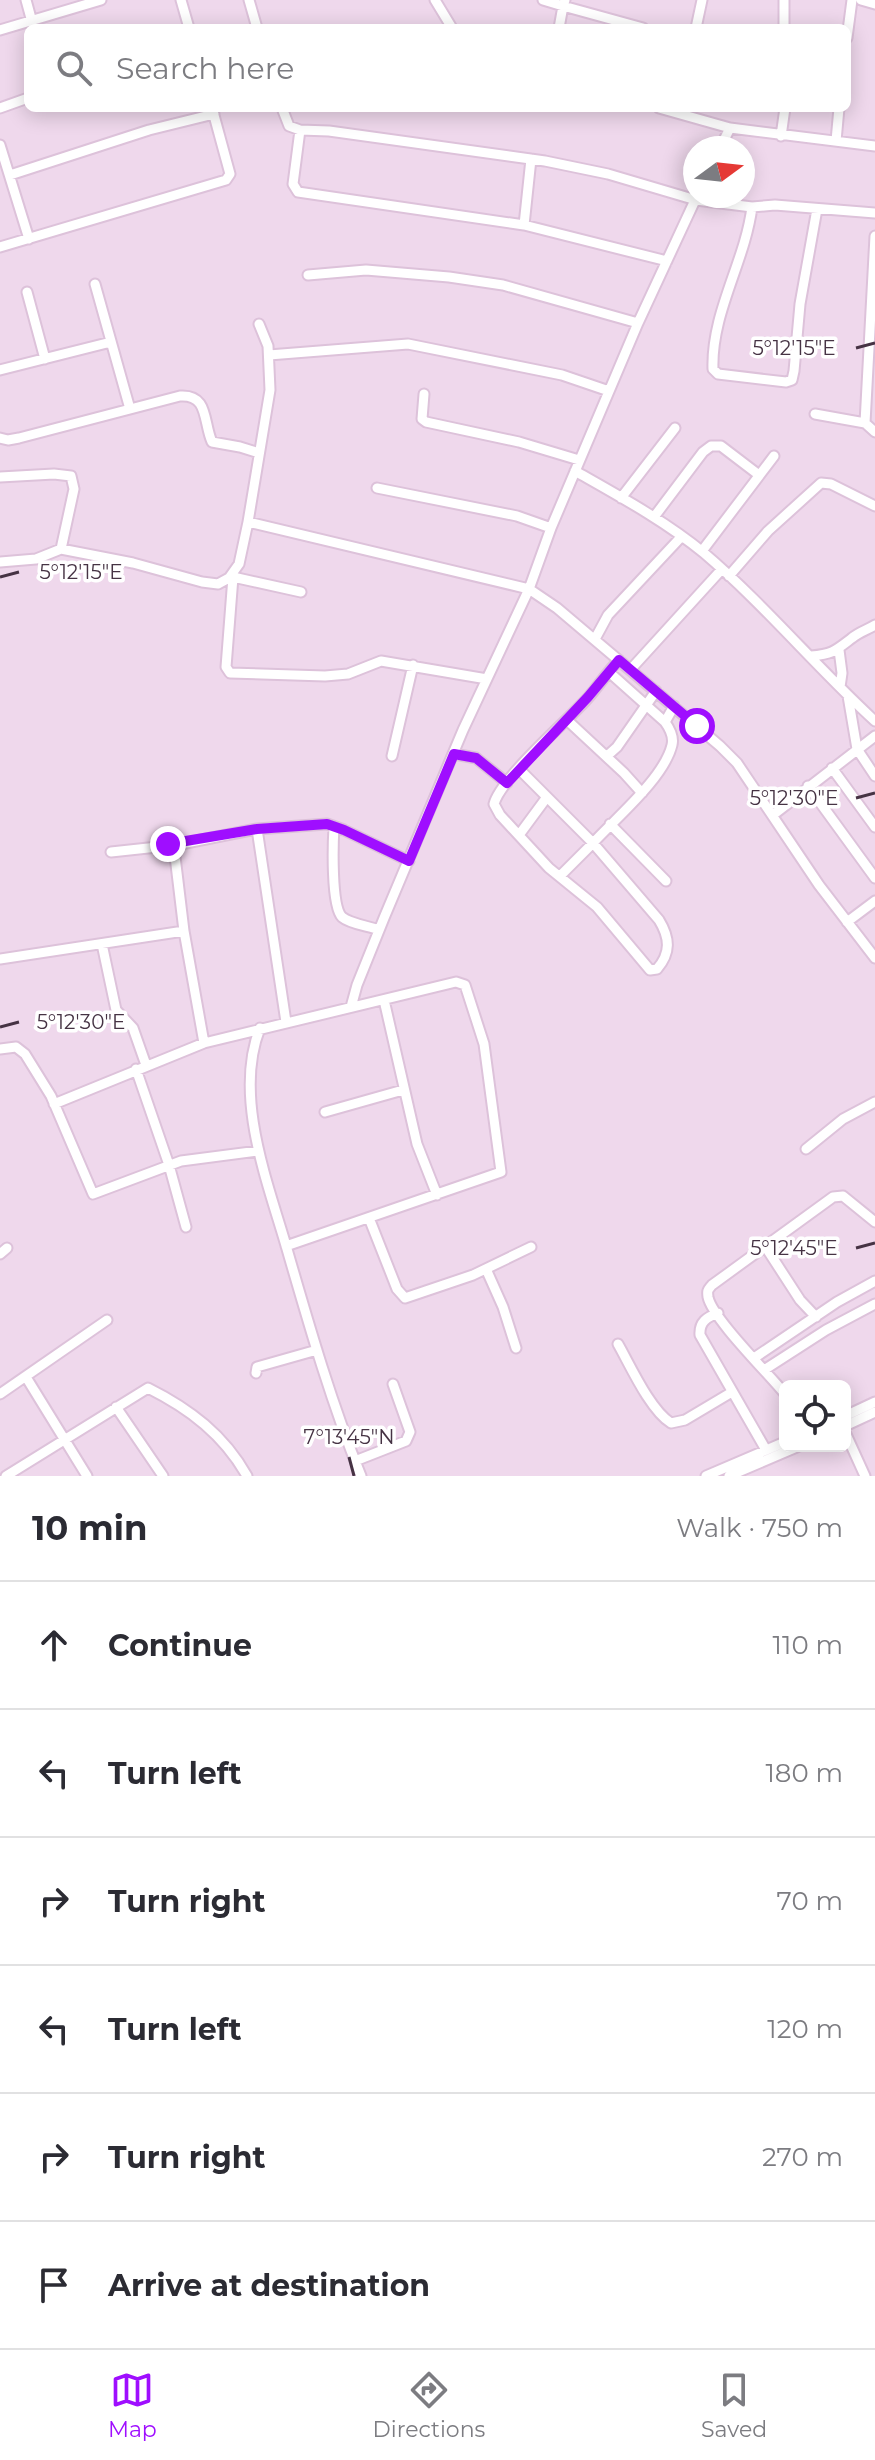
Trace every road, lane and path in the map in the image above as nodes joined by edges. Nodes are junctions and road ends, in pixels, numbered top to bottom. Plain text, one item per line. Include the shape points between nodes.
1 (26, 0) edge
2 (101, 0) edge
3 (181, 0) edge
4 (249, 0) edge
5 (435, 0) edge
6 (543, 0) edge
7 (702, 0) edge
8 (784, 0) edge
9 (852, 0) edge
10 (861, 0) edge
11 (564, 3) edge
12 (875, 4) edge
13 (32, 22) junction
14 (188, 24) edge
15 (256, 24) edge
16 (450, 24) edge
17 (560, 24) edge
18 (630, 24) edge
19 (697, 24) edge
20 (784, 24) edge
21 (849, 24) edge
22 (5, 28) edge
23 (24, 99) edge
24 (0, 108) edge
25 (210, 112) edge
26 (213, 112) edge
27 (284, 112) edge
28 (685, 112) edge
29 (784, 112) edge
30 (839, 112) edge
31 (730, 128) junction
32 (300, 130) junction
33 (726, 136) edge
34 (781, 136) junction
35 (836, 141) junction
36 (0, 145) edge
37 (875, 146) edge
38 (531, 159) junction
39 (10, 175) junction
40 (683, 194) edge
41 (755, 207) edge
42 (691, 208) edge
43 (752, 208) edge
44 (817, 209) junction
45 (875, 213) edge
46 (524, 225) junction
47 (875, 236) edge
48 (29, 239) junction
49 (0, 247) edge
50 (667, 261) junction
51 (308, 275) dead end
52 (95, 284) dead end
53 (27, 292) dead end
54 (638, 323) junction
55 (259, 324) dead end
56 (111, 342) junction
57 (269, 355) junction
58 (45, 359) junction
59 (0, 370) edge
60 (609, 391) junction
61 (424, 394) dead end
62 (130, 409) junction
63 (815, 414) dead end
64 (865, 423) junction
65 (675, 428) dead end
66 (875, 432) edge
67 (0, 438) edge
68 (259, 453) junction
69 (774, 456) dead end
70 (579, 460) junction
71 (575, 471) junction
72 (759, 475) junction
73 (0, 477) edge
74 (377, 488) dead end
75 (621, 498) junction
76 (873, 501) edge
77 (249, 510) junction
78 (654, 517) junction
79 (248, 522) junction
80 (261, 524) junction
81 (551, 528) junction
82 (681, 537) junction
83 (61, 549) junction
84 (702, 551) junction
85 (0, 562) edge
86 (725, 572) junction
87 (231, 578) junction
88 (529, 589) junction
89 (301, 592) dead end
90 (875, 625) edge
91 (595, 639) junction
92 (839, 650) junction
93 (811, 656) junction
94 (619, 660) junction
95 (413, 665) junction
96 (631, 669) junction
97 (609, 672) junction
98 (487, 679) junction
99 (840, 687) junction
100 (656, 691) junction
101 (848, 696) junction
102 (646, 704) junction
103 (674, 706) junction
104 (567, 720) junction
105 (875, 721) edge
106 (665, 722) junction
107 (875, 736) edge
108 (857, 749) junction
109 (454, 754) junction
110 (392, 756) dead end
111 (607, 756) junction
112 (832, 768) junction
113 (519, 769) junction
114 (875, 776) edge
115 (507, 783) junction
116 (808, 786) junction
117 (642, 793) junction
118 (547, 797) junction
119 (773, 815) junction
120 (610, 824) junction
121 (334, 827) junction
122 (875, 827) edge
123 (257, 829) junction
124 (519, 835) junction
125 (593, 843) junction
126 (176, 845) junction
127 (111, 852) dead end
128 (409, 861) junction
129 (560, 876) junction
130 (875, 878) edge
131 (666, 881) dead end
132 (875, 901) edge
133 (847, 922) junction
134 (379, 930) junction
135 (184, 931) junction
136 (102, 944) junction
137 (875, 958) edge
138 (0, 959) edge
139 (384, 1000) junction
140 (351, 1007) junction
141 (286, 1022) junction
142 (260, 1028) junction
143 (248, 1031) junction
144 (204, 1043) junction
145 (254, 1043) junction
146 (0, 1049) edge
147 (141, 1067) junction
148 (403, 1090) junction
149 (875, 1102) edge
150 (54, 1104) junction
151 (325, 1112) dead end
152 (806, 1149) dead end
153 (258, 1151) junction
154 (169, 1165) junction
155 (437, 1195) junction
156 (369, 1218) junction
157 (875, 1222) edge
158 (186, 1227) dead end
159 (286, 1246) junction
160 (765, 1246) junction
161 (531, 1247) dead end
162 (486, 1269) junction
163 (875, 1281) edge
164 (837, 1302) junction
165 (875, 1304) edge
166 (718, 1313) junction
167 (816, 1317) junction
168 (847, 1318) junction
169 (107, 1320) dead end
170 (778, 1342) junction
171 (618, 1344) dead end
172 (516, 1348) dead end
173 (317, 1350) junction
174 (787, 1354) junction
175 (754, 1358) junction
176 (764, 1370) junction
177 (256, 1373) dead end
178 (26, 1377) junction
179 (393, 1384) dead end
180 (779, 1387) edge
181 (732, 1392) junction
182 (0, 1394) edge
183 (875, 1402) edge
184 (116, 1407) junction
185 (875, 1412) edge
186 (851, 1413) edge
187 (851, 1426) edge
188 (63, 1441) junction
189 (851, 1443) edge
190 (779, 1445) edge
191 (766, 1450) junction
192 (787, 1452) edge
193 (355, 1461) junction
194 (747, 1473) edge
195 (8, 1476) edge
196 (87, 1476) edge
197 (163, 1476) edge
198 (247, 1476) edge
199 (361, 1476) edge
200 (706, 1476) edge
201 (729, 1476) edge
202 (865, 1476) edge

1 - 13 street
2 - 13 street
3 - 14 street
4 - 15 street
5 - 16 street
6 - 11 street
7 - 19 street
8 - 20 street
9 - 21 street
10 - 12 street
11 - 17 street
11 - 18 street
13 - 22 street
23 - 24 street
25 - 39 street
26 - 48 street via 230,174 226,180
27 - 32 street via 289,126
28 - 31 street
29 - 34 street
30 - 35 street
31 - 33 street
31 - 34 street
32 - 38 street
32 - 46 street via 293,184 298,192
34 - 35 street
35 - 37 street
36 - 39 street
38 - 40 street
38 - 46 street
39 - 48 street
41 - 44 street
42 - 50 street
43 - 44 street via 715,339 713,369 718,374 786,382 793,379
44 - 45 street
46 - 50 street
47 - 64 street
48 - 49 street
50 - 54 street
51 - 54 street via 366,270 449,277 503,285
52 - 56 street
53 - 58 street
54 - 60 street
55 - 57 street
56 - 58 street
56 - 62 street
57 - 60 street via 408,344 562,375
57 - 68 street via 270,390
58 - 59 street
60 - 70 street
61 - 70 street via 426,422
62 - 67 street via 19,438
62 - 68 street via 191,395 200,403 212,442
63 - 64 street
64 - 66 street
65 - 75 street
68 - 77 street
69 - 72 street
70 - 71 street
71 - 75 street
71 - 81 street
72 - 78 street via 721,446 711,446
72 - 84 street
73 - 83 street via 71,476 74,489
74 - 81 street via 517,516
75 - 78 street
76 - 86 street via 831,484 814,486
77 - 79 street
77 - 80 street
78 - 82 street
79 - 80 street
79 - 87 street
80 - 88 street
81 - 88 street
82 - 84 street
82 - 91 street via 608,615
83 - 85 street via 36,559
83 - 87 street via 202,582 218,584
84 - 86 street
86 - 93 street
86 - 96 street
87 - 89 street
87 - 95 street via 226,667 230,673 325,676 348,674 381,661
88 - 91 street
88 - 98 street
90 - 92 street
91 - 94 street
92 - 93 street
92 - 99 street
93 - 99 street
94 - 96 street
94 - 97 street
95 - 98 street
95 - 110 street
96 - 100 street
97 - 102 street
97 - 104 street
98 - 109 street
99 - 101 street
100 - 102 street
100 - 103 street
101 - 105 street
101 - 108 street
102 - 106 street
102 - 111 street
103 - 106 street
103 - 119 street via 737,763
104 - 111 street
104 - 113 street
106 - 117 street via 672,747
107 - 108 street
108 - 112 street
108 - 114 street
109 - 115 street via 476,758
109 - 128 street
111 - 117 street
112 - 116 street
112 - 122 street
113 - 115 street
113 - 118 street
115 - 124 street via 494,804
116 - 119 street
116 - 130 street
117 - 120 street
118 - 124 street
118 - 125 street
119 - 133 street
120 - 125 street
120 - 131 street
121 - 123 street
121 - 128 street
121 - 134 street via 338,910 346,919
123 - 126 street
123 - 141 street
124 - 129 street
125 - 129 street
125 - 129 street via 665,930 668,950 657,969 646,967 597,907
126 - 127 street
126 - 135 street
128 - 134 street
132 - 133 street
133 - 137 street
134 - 140 street
135 - 136 street
135 - 144 street
136 - 138 street
136 - 147 street via 116,1010 133,1028
139 - 140 street
139 - 148 street
139 - 155 street via 461,982 468,988 478,1021 502,1169
140 - 141 street
141 - 142 street
142 - 143 street
142 - 145 street
143 - 144 street
143 - 145 street
144 - 147 street
145 - 153 street
146 - 150 street via 21,1050
147 - 150 street
147 - 154 street
148 - 151 street
148 - 155 street
149 - 152 street
150 - 154 street via 93,1194
153 - 154 street
153 - 159 street
154 - 158 street
155 - 156 street
156 - 159 street
156 - 162 street via 405,1298
157 - 160 street via 839,1195
159 - 173 street
160 - 166 street via 712,1285 708,1298
160 - 167 street
161 - 162 street
162 - 172 street
163 - 164 street
164 - 167 street
164 - 168 street
165 - 168 street
166 - 175 street
166 - 181 street via 703,1321 700,1335
167 - 170 street
168 - 174 street
169 - 178 street
170 - 174 street
170 - 175 street
171 - 181 street via 671,1423
173 - 177 street via 257,1367
173 - 193 street
174 - 176 street
175 - 176 street
176 - 180 street
178 - 182 street
178 - 188 street
179 - 193 street via 410,1437
181 - 191 street
183 - 186 street
184 - 188 street
184 - 197 street
184 - 198 street via 144,1389 152,1390 224,1441
185 - 187 street
188 - 195 street
188 - 196 street
189 - 202 street
190 - 191 street
191 - 200 street
192 - 194 street
193 - 199 street
194 - 201 street

